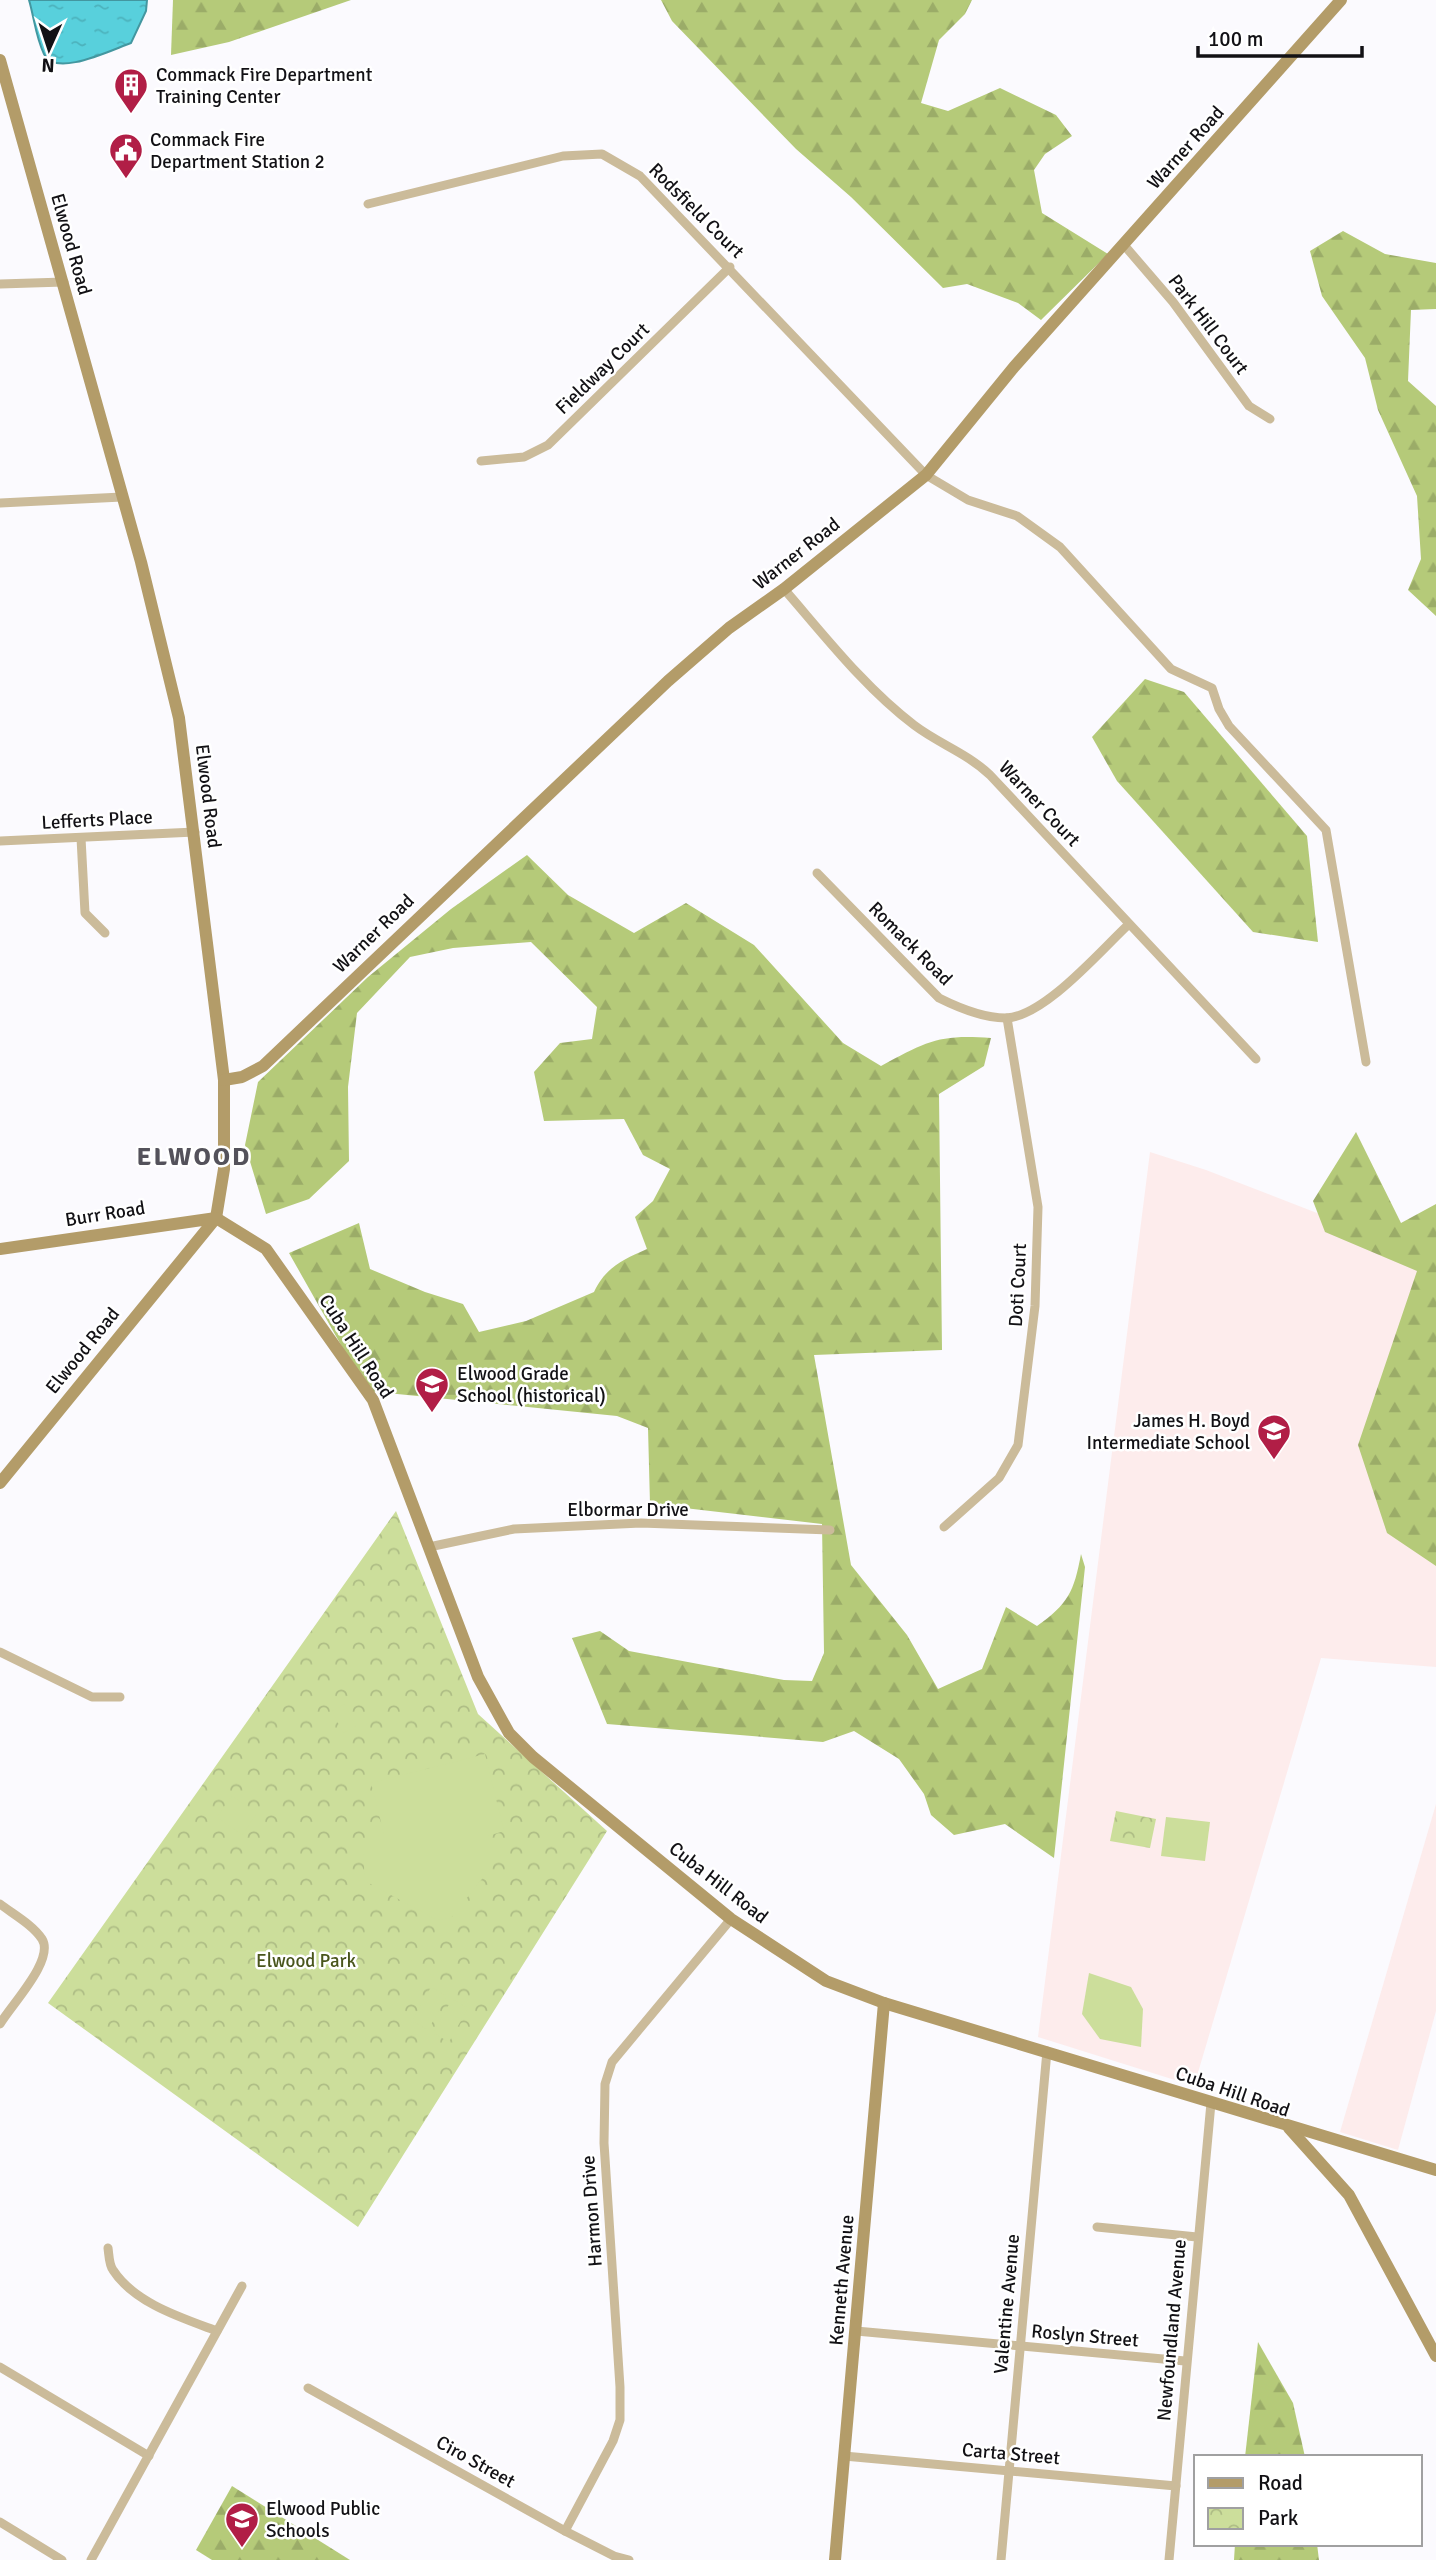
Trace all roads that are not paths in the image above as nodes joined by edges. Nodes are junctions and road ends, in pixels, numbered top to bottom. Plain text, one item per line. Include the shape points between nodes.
1 (1341, 0) edge
2 (0, 60) edge
3 (368, 204) dead end
4 (1124, 245) junction
5 (730, 267) junction
6 (64, 282) junction
7 (0, 285) edge
8 (1270, 419) dead end
9 (481, 461) dead end
10 (926, 475) junction
11 (122, 497) junction
12 (0, 503) edge
13 (784, 589) junction
14 (195, 832) junction
15 (81, 838) junction
16 (0, 841) edge
17 (817, 873) dead end
18 (1128, 925) junction
19 (105, 933) dead end
20 (1007, 1018) junction
21 (1256, 1059) dead end
22 (1366, 1062) dead end
23 (224, 1080) junction
24 (216, 1218) junction
25 (0, 1249) edge
26 (0, 1483) edge
27 (944, 1527) dead end
28 (830, 1530) dead end
29 (429, 1547) junction
30 (0, 1652) edge
31 (120, 1697) dead end
32 (0, 1904) edge
33 (731, 1919) junction
34 (884, 2003) junction
35 (0, 2024) edge
36 (1047, 2051) junction
37 (1211, 2103) junction
38 (1289, 2128) junction
39 (1436, 2170) edge
40 (1097, 2227) dead end
41 (1197, 2237) junction
42 (108, 2248) dead end
43 (242, 2286) dead end
44 (217, 2331) junction
45 (856, 2331) junction
46 (1020, 2347) junction
47 (1436, 2356) edge
48 (1185, 2361) junction
49 (0, 2367) edge
50 (308, 2388) dead end
51 (149, 2456) junction
52 (844, 2456) junction
53 (1008, 2470) junction
54 (1176, 2486) junction
55 (0, 2522) edge
56 (565, 2531) junction
57 (62, 2560) edge
58 (91, 2560) edge
59 (629, 2560) edge
60 (835, 2560) edge
61 (1000, 2560) edge
62 (1169, 2560) edge

1 - 4 main road, Warner Road
2 - 6 main road, Elwood Road
3 - 5 street, Rodsfield Court via 563,156 602,154 640,176
4 - 8 street, Park Hill Court via 1173,302 1249,406
4 - 10 main road, Warner Road
5 - 9 street, Fieldway Court via 548,445 524,457
5 - 10 street, Rodsfield Court
6 - 7 street
6 - 11 main road, Elwood Road
10 - 13 main road, Warner Road
10 - 22 street, Rodsfield Court via 968,500 1017,516 1060,547 1171,669 1212,688 1230,726 1326,830
11 - 12 street
11 - 14 main road, Elwood Road via 166,656
13 - 18 street, Warner Court via 892,707 916,727 975,760
13 - 23 main road, Warner Road via 729,628 668,681 263,1066 243,1077
14 - 15 street, Lefferts Place
14 - 23 main road, Elwood Road
15 - 16 street, Lefferts Place
15 - 19 street via 85,913
17 - 20 street, Romack Road via 939,998 960,1008
18 - 20 street via 1039,1005
18 - 21 street, Warner Court
20 - 27 street, Doti Court via 1038,1207 1035,1306 1017,1444 999,1478
23 - 24 main road, Elwood Road via 224,1169
24 - 25 main road, Burr Road
24 - 26 main road, Elwood Road
24 - 29 main road, Cuba Hill Road via 266,1249 373,1400
28 - 29 street, Elbormar Drive via 641,1523 514,1529
29 - 33 main road, Cuba Hill Road via 478,1677 509,1733
30 - 31 street via 92,1697
32 - 35 street via 36,1933 45,1947 44,1961
33 - 34 main road, Cuba Hill Road via 826,1981
33 - 56 street, Harmon Drive via 612,2062 605,2084 604,2143 620,2420 601,2468
34 - 36 main road, Cuba Hill Road
34 - 45 main road, Kenneth Avenue
36 - 37 main road, Cuba Hill Road
36 - 46 street, Valentine Avenue
37 - 38 main road, Cuba Hill Road
37 - 41 street, Newfoundland Avenue
38 - 39 main road
38 - 47 main road, Cuba Hill Road via 1349,2195
40 - 41 street
41 - 48 street, Newfoundland Avenue
42 - 44 street via 111,2269 136,2292 173,2314
43 - 44 street
44 - 51 street
45 - 46 street, Roslyn Street
45 - 52 main road, Kenneth Avenue
46 - 48 street, Roslyn Street
46 - 53 street, Valentine Avenue
48 - 54 street, Newfoundland Avenue
49 - 51 street
50 - 56 street, Ciro Street
51 - 58 street
52 - 53 street, Carta Street
52 - 60 main road, Kenneth Avenue
53 - 54 street, Carta Street
53 - 61 street, Valentine Avenue
54 - 62 street, Newfoundland Avenue
55 - 57 street
56 - 59 street, Ciro Street

